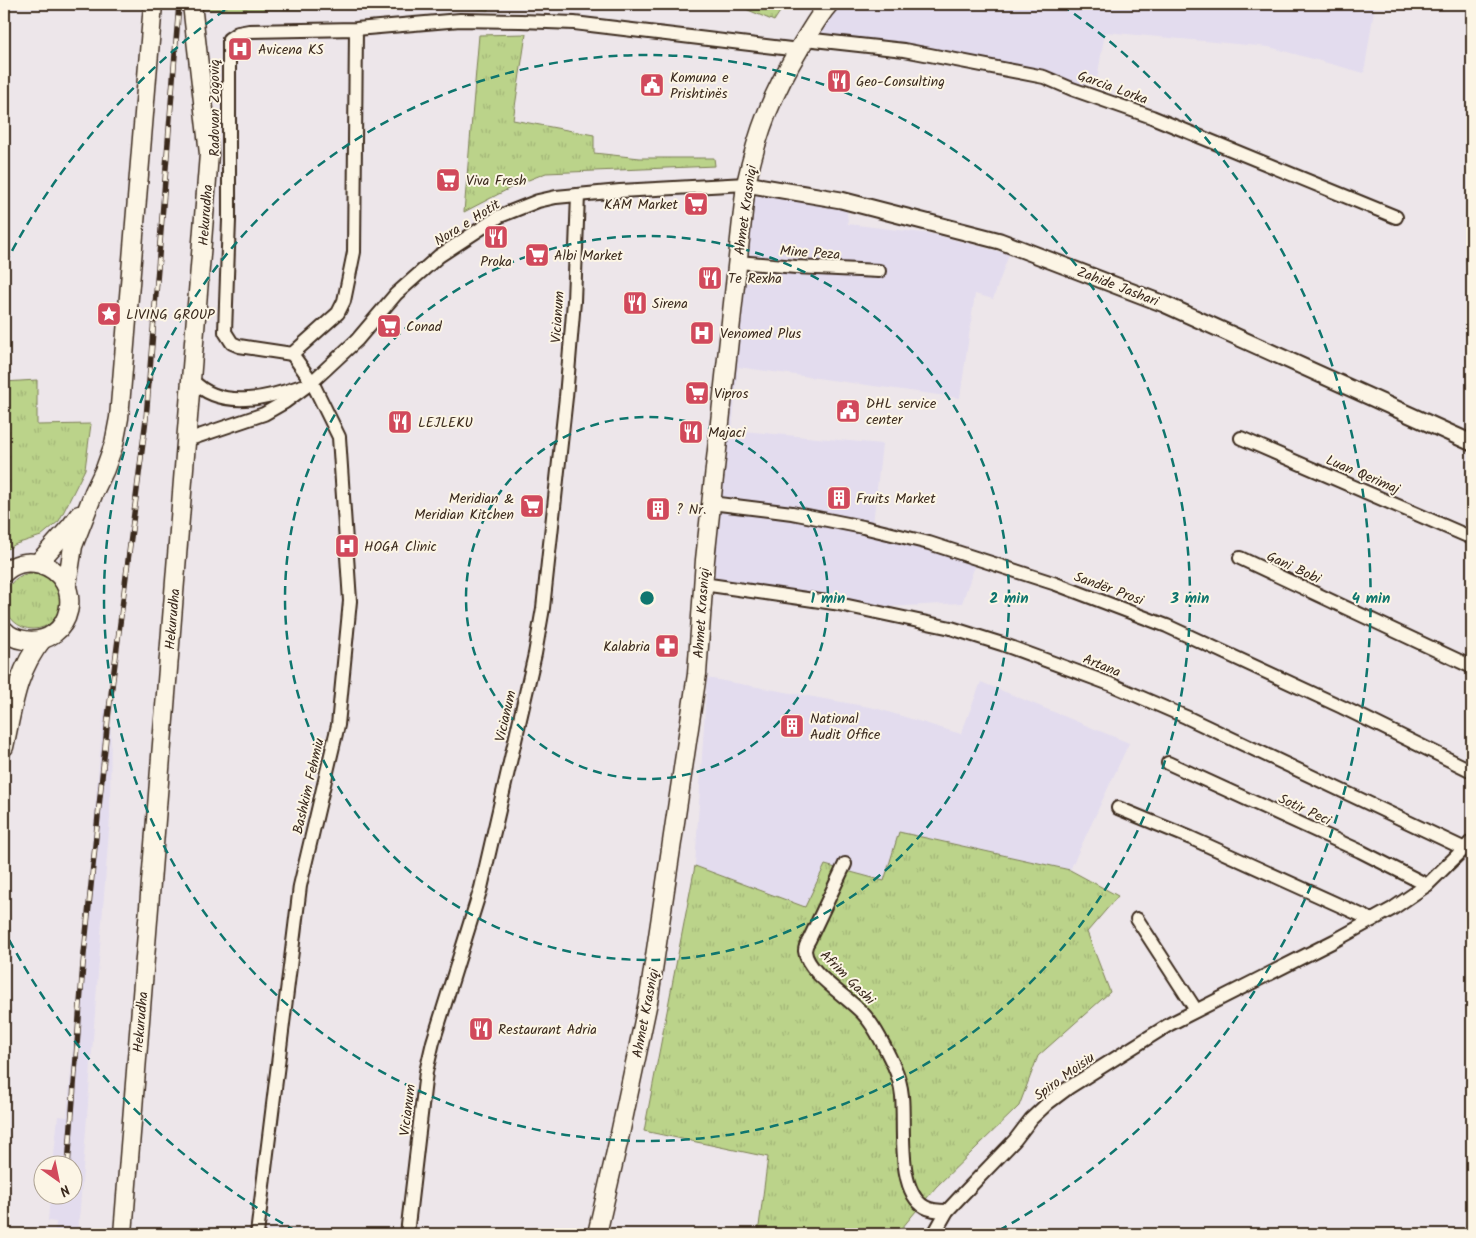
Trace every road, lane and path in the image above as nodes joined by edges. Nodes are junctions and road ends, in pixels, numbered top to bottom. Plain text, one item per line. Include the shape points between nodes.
1 (153, 4) edge
2 (192, 4) edge
3 (829, 4) edge
4 (356, 29) junction
5 (802, 44) junction
6 (746, 184) junction
7 (578, 195) junction
8 (1396, 217) dead end
9 (738, 262) junction
10 (879, 271) dead end
11 (292, 354) junction
12 (192, 380) junction
13 (312, 382) junction
14 (1241, 438) dead end
15 (187, 440) junction
16 (1472, 443) edge
17 (94, 492) junction
18 (711, 503) junction
19 (1472, 538) edge
20 (1240, 558) dead end
21 (38, 563) junction
22 (5, 571) edge
23 (703, 584) junction
24 (66, 585) junction
25 (4, 630) edge
26 (42, 640) junction
27 (1472, 667) edge
28 (4, 747) edge
29 (1168, 763) dead end
30 (1472, 771) edge
31 (1118, 808) dead end
32 (1468, 845) edge
33 (845, 864) dead end
34 (1427, 885) junction
35 (1137, 920) dead end
36 (1372, 920) junction
37 (1196, 1010) junction
38 (948, 1212) junction
39 (123, 1234) edge
40 (257, 1234) edge
41 (407, 1234) edge
42 (597, 1234) edge
43 (934, 1234) edge

1 - 17 main road via 119,418 114,444
2 - 12 main road, Hekurudha via 210,154
3 - 5 main road, Ahmet Krasniqi
4 - 5 street, Radovan Zogoviq via 460,20 574,23
4 - 11 street via 354,252 344,301 338,313
4 - 11 street, Radovan Zogoviq via 249,31 229,39 225,332 232,343 239,346
5 - 6 main road, Ahmet Krasniqi via 763,119
5 - 8 street, Garcia Lorka via 904,50 1044,76
6 - 7 street, Nora e Hotit
6 - 9 main road, Ahmet Krasniqi
6 - 16 street, Zahide Jashari via 841,200 1000,241 1164,304
7 - 13 street, Nora e Hotit via 538,201 500,216 439,256 396,294 357,340
7 - 41 street, Vicianum via 566,397 535,654 483,880 426,1072
9 - 10 street, Mine Peza
9 - 18 main road, Ahmet Krasniqi
11 - 13 street, Bashkim Fehmiu
12 - 13 street, Nora e Hotit via 213,394 229,399 252,400
12 - 15 main road, Hekurudha
13 - 15 street, Nora e Hotit via 264,414
13 - 40 street, Bashkim Fehmiu via 339,437 350,601 338,725 300,886
14 - 19 street, Luan Qerimaj
15 - 39 main road, Hekurudha
17 - 21 main road via 71,526
17 - 24 main road via 73,546
18 - 23 main road, Ahmet Krasniqi
18 - 30 street, Sandër Prosi via 792,513 863,527 929,543 1056,584 1167,626
20 - 27 street, Gani Bobi
21 - 22 main road via 26,562
21 - 24 main road via 59,574
23 - 32 street, Artana via 834,604 951,628 1002,644 1110,684
23 - 42 main road, Ahmet Krasniqi via 697,674 649,997
24 - 26 main road via 69,611 54,634
25 - 26 main road via 18,639
26 - 28 main road via 19,678
29 - 34 street, Sotir Peci
31 - 36 street
32 - 34 street, Spiro Moisiu
33 - 38 street, Afrim Gashi via 805,949 807,958 866,1016 882,1042 902,1094 905,1173 917,1200 924,1207
34 - 36 street, Spiro Moisiu
35 - 37 street
36 - 37 street, Spiro Moisiu
37 - 38 street, Spiro Moisiu via 1124,1051 1048,1103
38 - 43 street

